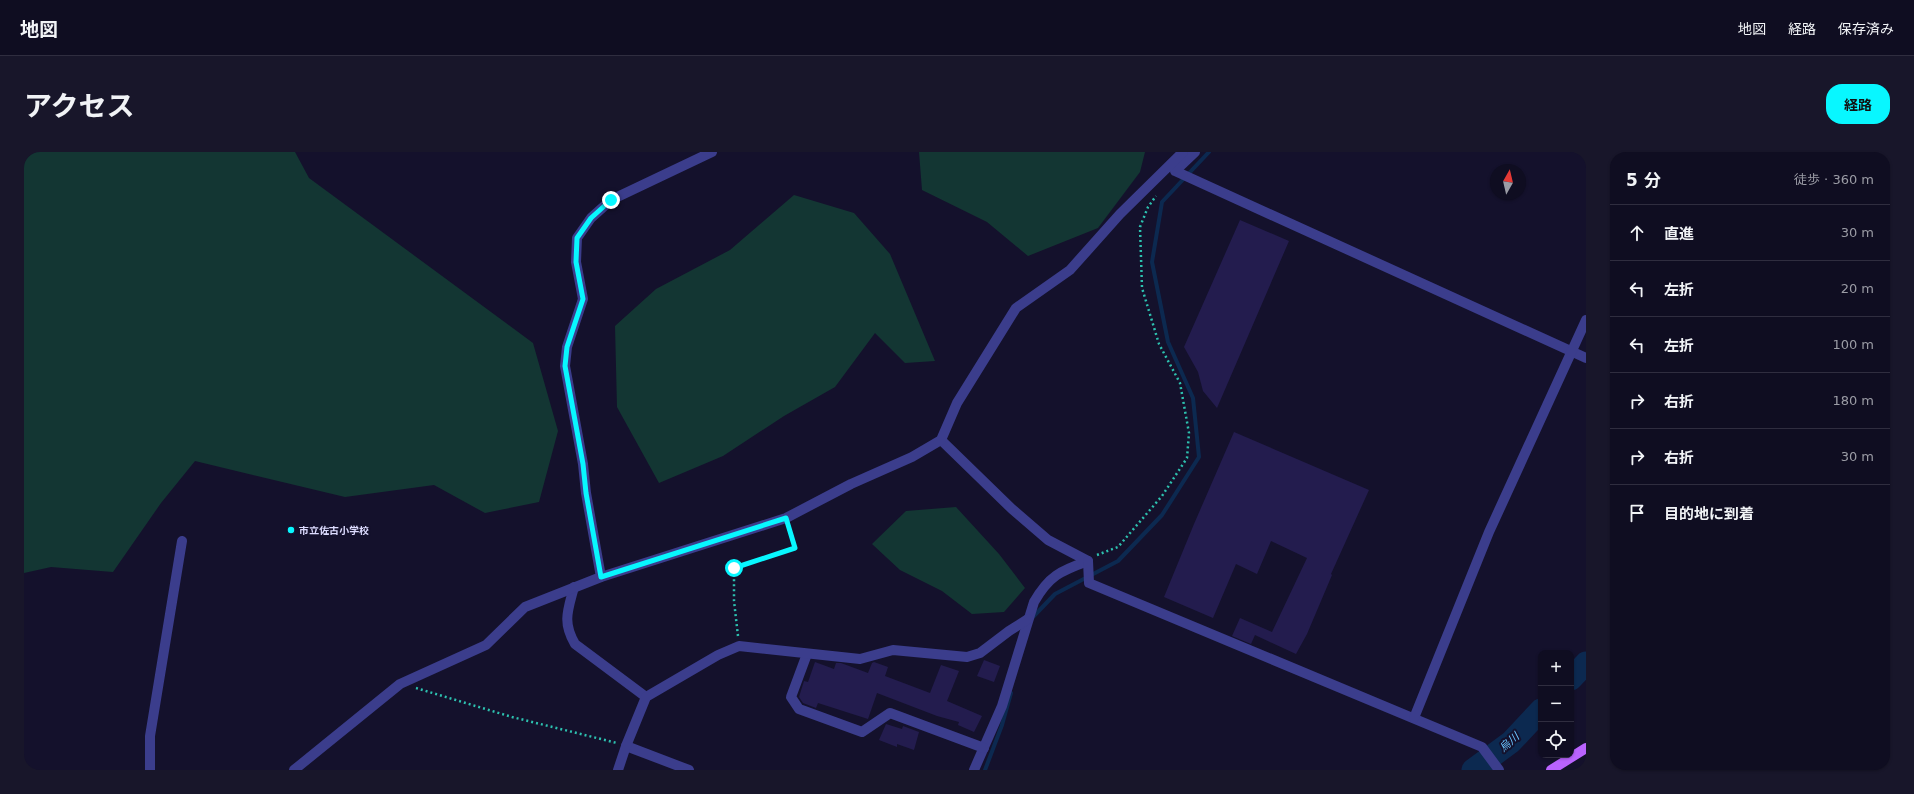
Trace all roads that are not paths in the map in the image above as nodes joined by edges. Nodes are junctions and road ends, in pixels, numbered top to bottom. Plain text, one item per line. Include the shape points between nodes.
1 (712, 152) edge
2 (1183, 152) edge
3 (1195, 152) edge
4 (1586, 320) edge
5 (1572, 352) junction
6 (1586, 358) edge
7 (942, 440) junction
8 (182, 541) dead end
9 (1086, 560) junction
10 (601, 577) junction
11 (574, 587) junction
12 (1028, 619) junction
13 (807, 654) junction
14 (646, 697) junction
15 (1414, 718) junction
16 (626, 746) junction
17 (984, 748) junction
18 (1586, 748) edge
19 (150, 770) edge
20 (294, 770) edge
21 (618, 770) edge
22 (689, 770) edge
23 (974, 770) edge
24 (1499, 770) edge
25 (1551, 770) edge

1 - 10 street via 611,200 591,218 577,238 576,262 583,299 567,347 565,366
2 - 7 street via 1120,214 1070,270 1016,308 958,403
3 - 5 street via 1175,172
4 - 5 street
5 - 6 street
5 - 15 street via 1489,532
7 - 9 street via 970,470 1048,540
7 - 10 street via 786,518
8 - 19 street via 150,736
9 - 12 street via 1064,569 1043,587
9 - 15 street via 1090,583
10 - 11 street
11 - 14 street via 566,615 568,633 576,644
11 - 20 street via 525,607 486,645 400,684
12 - 13 street via 980,653 966,657 893,650 860,659
12 - 17 street via 1002,706
13 - 14 street via 739,646
13 - 17 street via 791,697 800,709 862,732 890,713
14 - 16 street
15 - 24 street via 1482,748
16 - 21 street
16 - 22 street
17 - 23 street
18 - 25 main road

